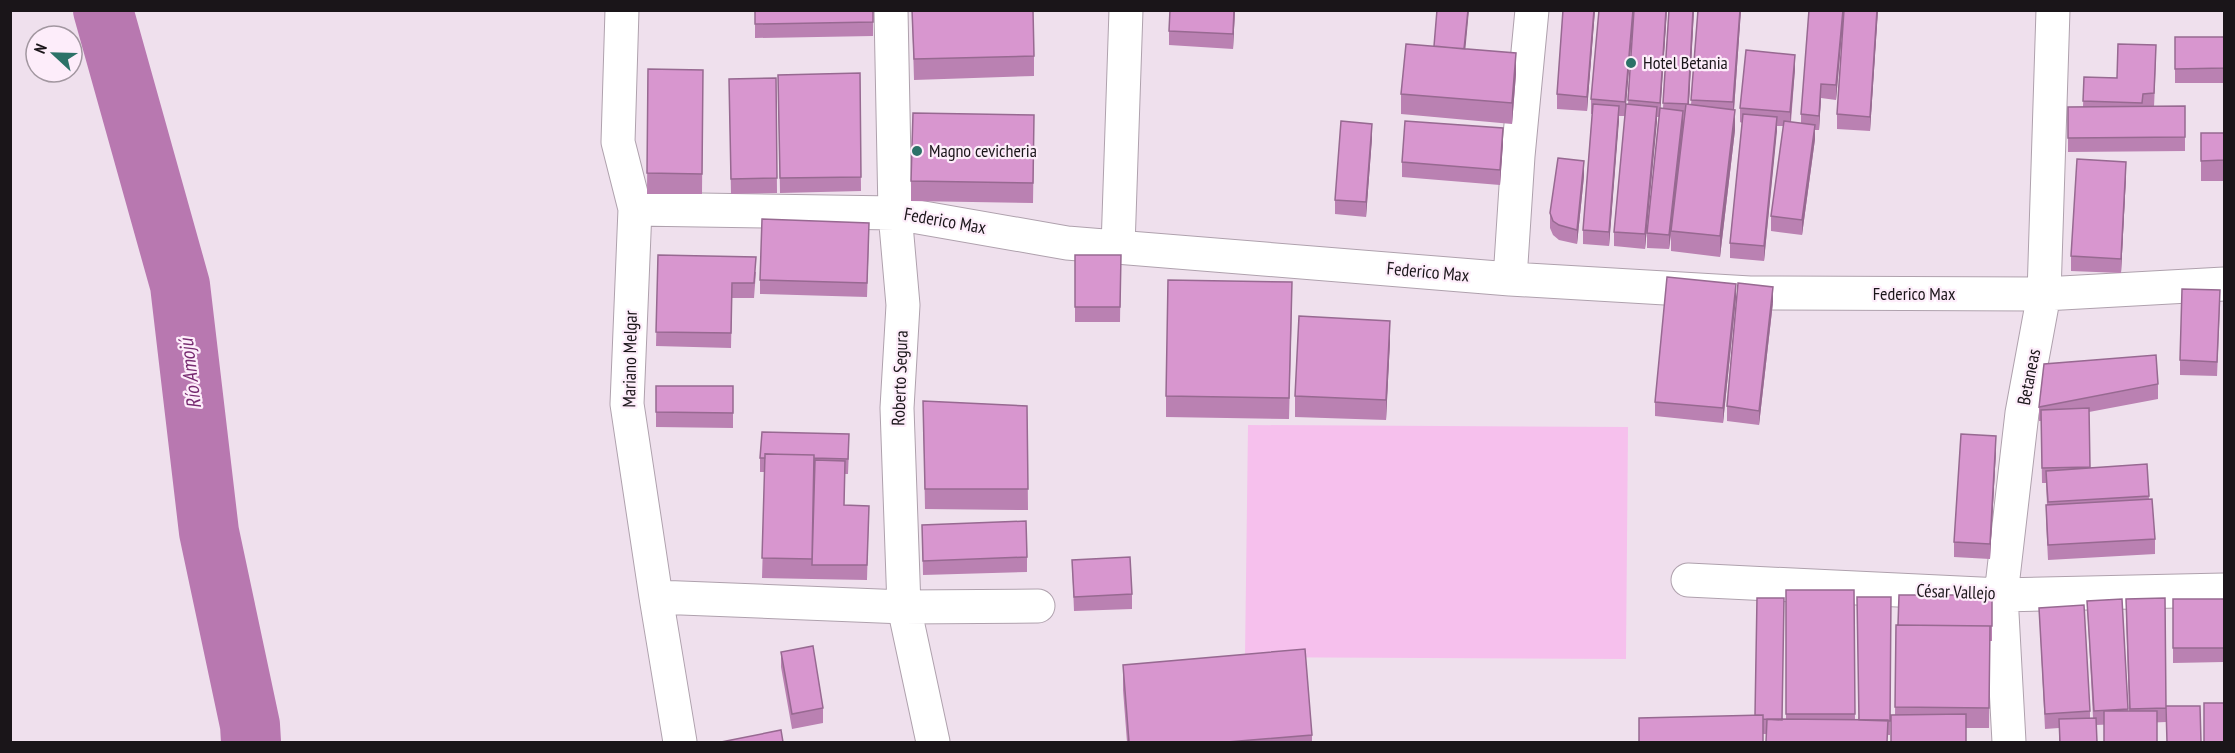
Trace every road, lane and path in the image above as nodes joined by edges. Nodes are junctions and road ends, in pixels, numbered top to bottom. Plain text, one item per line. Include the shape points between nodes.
1 (622, 10) edge
2 (891, 10) edge
3 (1126, 10) edge
4 (1532, 10) edge
5 (2053, 10) edge
6 (635, 209) junction
7 (895, 213) junction
8 (1118, 247) junction
9 (1510, 279) junction
10 (2224, 284) edge
11 (2044, 294) junction
12 (1688, 580) dead end
13 (2224, 590) edge
14 (2001, 595) junction
15 (656, 597) junction
16 (1038, 606) dead end
17 (904, 607) junction
18 (680, 742) edge
19 (933, 742) edge
20 (2009, 742) edge

1 - 6 street, Mariano Melgar via 618,142
2 - 7 street, Roberto Segura
3 - 8 street
4 - 9 street
5 - 11 street, Betaneas
6 - 7 street, Federico Max
6 - 15 street, Mariano Melgar via 627,404
7 - 8 street, Federico Max via 1067,243
7 - 17 street, Roberto Segura via 903,305 897,408
8 - 9 street, Federico Max
9 - 11 street, Federico Max via 1750,293
10 - 11 street, Federico Max
11 - 14 street, Betaneas via 2022,413
12 - 14 street, César Vallejo
13 - 14 street, César Vallejo
14 - 20 street, Betaneas
15 - 17 street
15 - 18 street, Mariano Melgar
16 - 17 street
17 - 19 street, Roberto Segura

